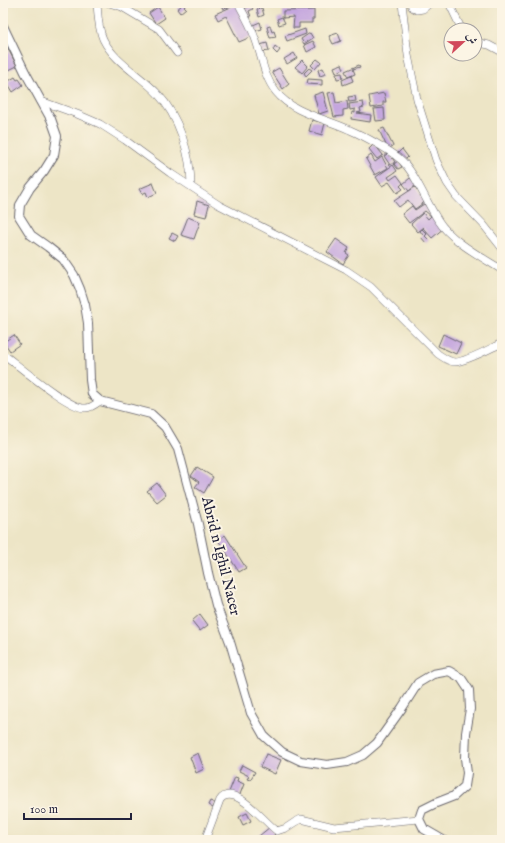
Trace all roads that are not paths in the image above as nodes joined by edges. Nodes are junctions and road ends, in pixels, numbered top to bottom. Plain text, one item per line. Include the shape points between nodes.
1 (97, 3) edge
2 (109, 3) edge
3 (238, 3) edge
4 (402, 3) edge
5 (411, 3) edge
6 (430, 3) edge
7 (449, 3) edge
8 (458, 22) edge
9 (3, 26) edge
10 (483, 44) edge
11 (502, 52) edge
12 (177, 53) dead end
13 (41, 101) junction
14 (191, 186) junction
15 (502, 248) edge
16 (502, 270) edge
17 (502, 343) edge
18 (3, 354) edge
19 (100, 402) junction
20 (419, 819) junction
21 (205, 840) edge
22 (443, 840) edge

1 - 14 street via 103,39 112,53 158,94 171,112 184,141
2 - 12 street via 122,7 158,29
3 - 16 street via 255,38 266,75 275,91 286,102 301,111 367,138 400,159 438,222 461,242
4 - 15 street via 408,55 417,99 436,160 456,196
5 - 6 street via 417,10
7 - 8 street
9 - 13 street
10 - 11 street
13 - 14 street via 100,124
13 - 19 street via 57,136 54,155 20,205 19,216 31,235 63,259 74,275 85,305 88,323 92,394
14 - 17 street via 219,205 346,270 371,287 438,354 448,360 463,360
18 - 19 street via 77,407 91,407
19 - 20 street, Abrid n Ighil Nacer via 151,414 164,427 178,449 216,604 251,713 264,736 282,752 301,761 327,765 347,762 363,755 377,743 418,683 433,674 449,671 461,678 469,690 470,709 466,734 465,786 454,796 422,810
20 - 21 street via 334,827 301,819 276,831 248,803 227,795 220,800
20 - 22 street via 424,829

